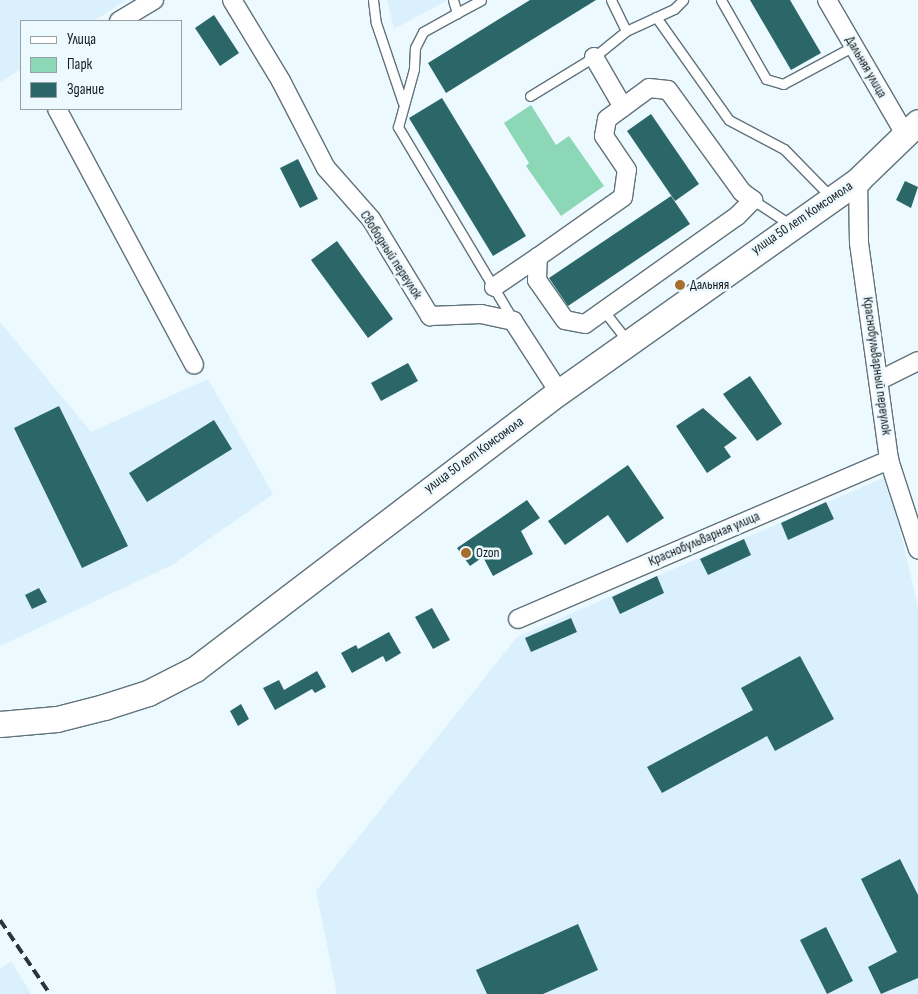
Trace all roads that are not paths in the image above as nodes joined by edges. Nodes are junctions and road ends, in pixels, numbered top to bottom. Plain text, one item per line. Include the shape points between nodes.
1 (154, 0) edge
2 (232, 0) edge
3 (373, 0) edge
4 (454, 0) edge
5 (481, 0) edge
6 (611, 0) edge
7 (683, 0) edge
8 (721, 0) edge
9 (827, 0) edge
10 (457, 13) junction
11 (656, 17) junction
12 (121, 20) edge
13 (626, 31) junction
14 (854, 46) junction
15 (594, 56) junction
16 (530, 96) dead end
17 (403, 104) junction
18 (623, 107) junction
19 (58, 110) edge
20 (911, 128) edge
21 (858, 180) junction
22 (832, 198) junction
23 (753, 200) junction
24 (791, 226) junction
25 (538, 257) junction
26 (494, 287) junction
27 (604, 311) junction
28 (513, 320) junction
29 (628, 342) junction
30 (918, 361) edge
31 (194, 365) dead end
32 (880, 380) junction
33 (559, 392) junction
34 (889, 460) junction
35 (918, 549) edge
36 (518, 619) dead end
37 (0, 724) edge

1 - 12 street
2 - 28 street, Свободный переулок via 281,81 326,168 370,219 430,316 481,314
3 - 17 lane via 376,23
4 - 10 lane
5 - 10 lane
6 - 13 lane
7 - 11 lane
8 - 14 lane via 766,79 783,84
9 - 14 street, Дальняя улица
10 - 17 lane via 424,32 415,48 414,69
11 - 13 lane
11 - 22 lane via 729,120 784,148
13 - 15 lane
14 - 20 street, Дальняя улица
15 - 16 lane
15 - 18 street
17 - 26 lane via 398,127
18 - 23 street via 649,88 668,90 742,192
18 - 25 street via 606,119 604,136 627,170 623,196
19 - 31 street
20 - 21 street, улица 50 лет Комсомола
21 - 22 street, улица 50 лет Комсомола
21 - 32 street, Краснобульварный переулок via 859,243
22 - 24 street, улица 50 лет Комсомола
23 - 24 lane
23 - 27 street via 737,216
24 - 29 street, улица 50 лет Комсомола
25 - 26 street
25 - 27 street via 537,280 566,320 585,324
26 - 28 lane
27 - 29 lane
28 - 33 street
29 - 33 street, улица 50 лет Комсомола
30 - 32 street
32 - 34 street, Краснобульварный переулок
33 - 37 street, улица 50 лет Комсомола via 195,669 148,693 104,707 57,719
34 - 35 street, Краснобульварный переулок
34 - 36 street, Краснобульварная улица

